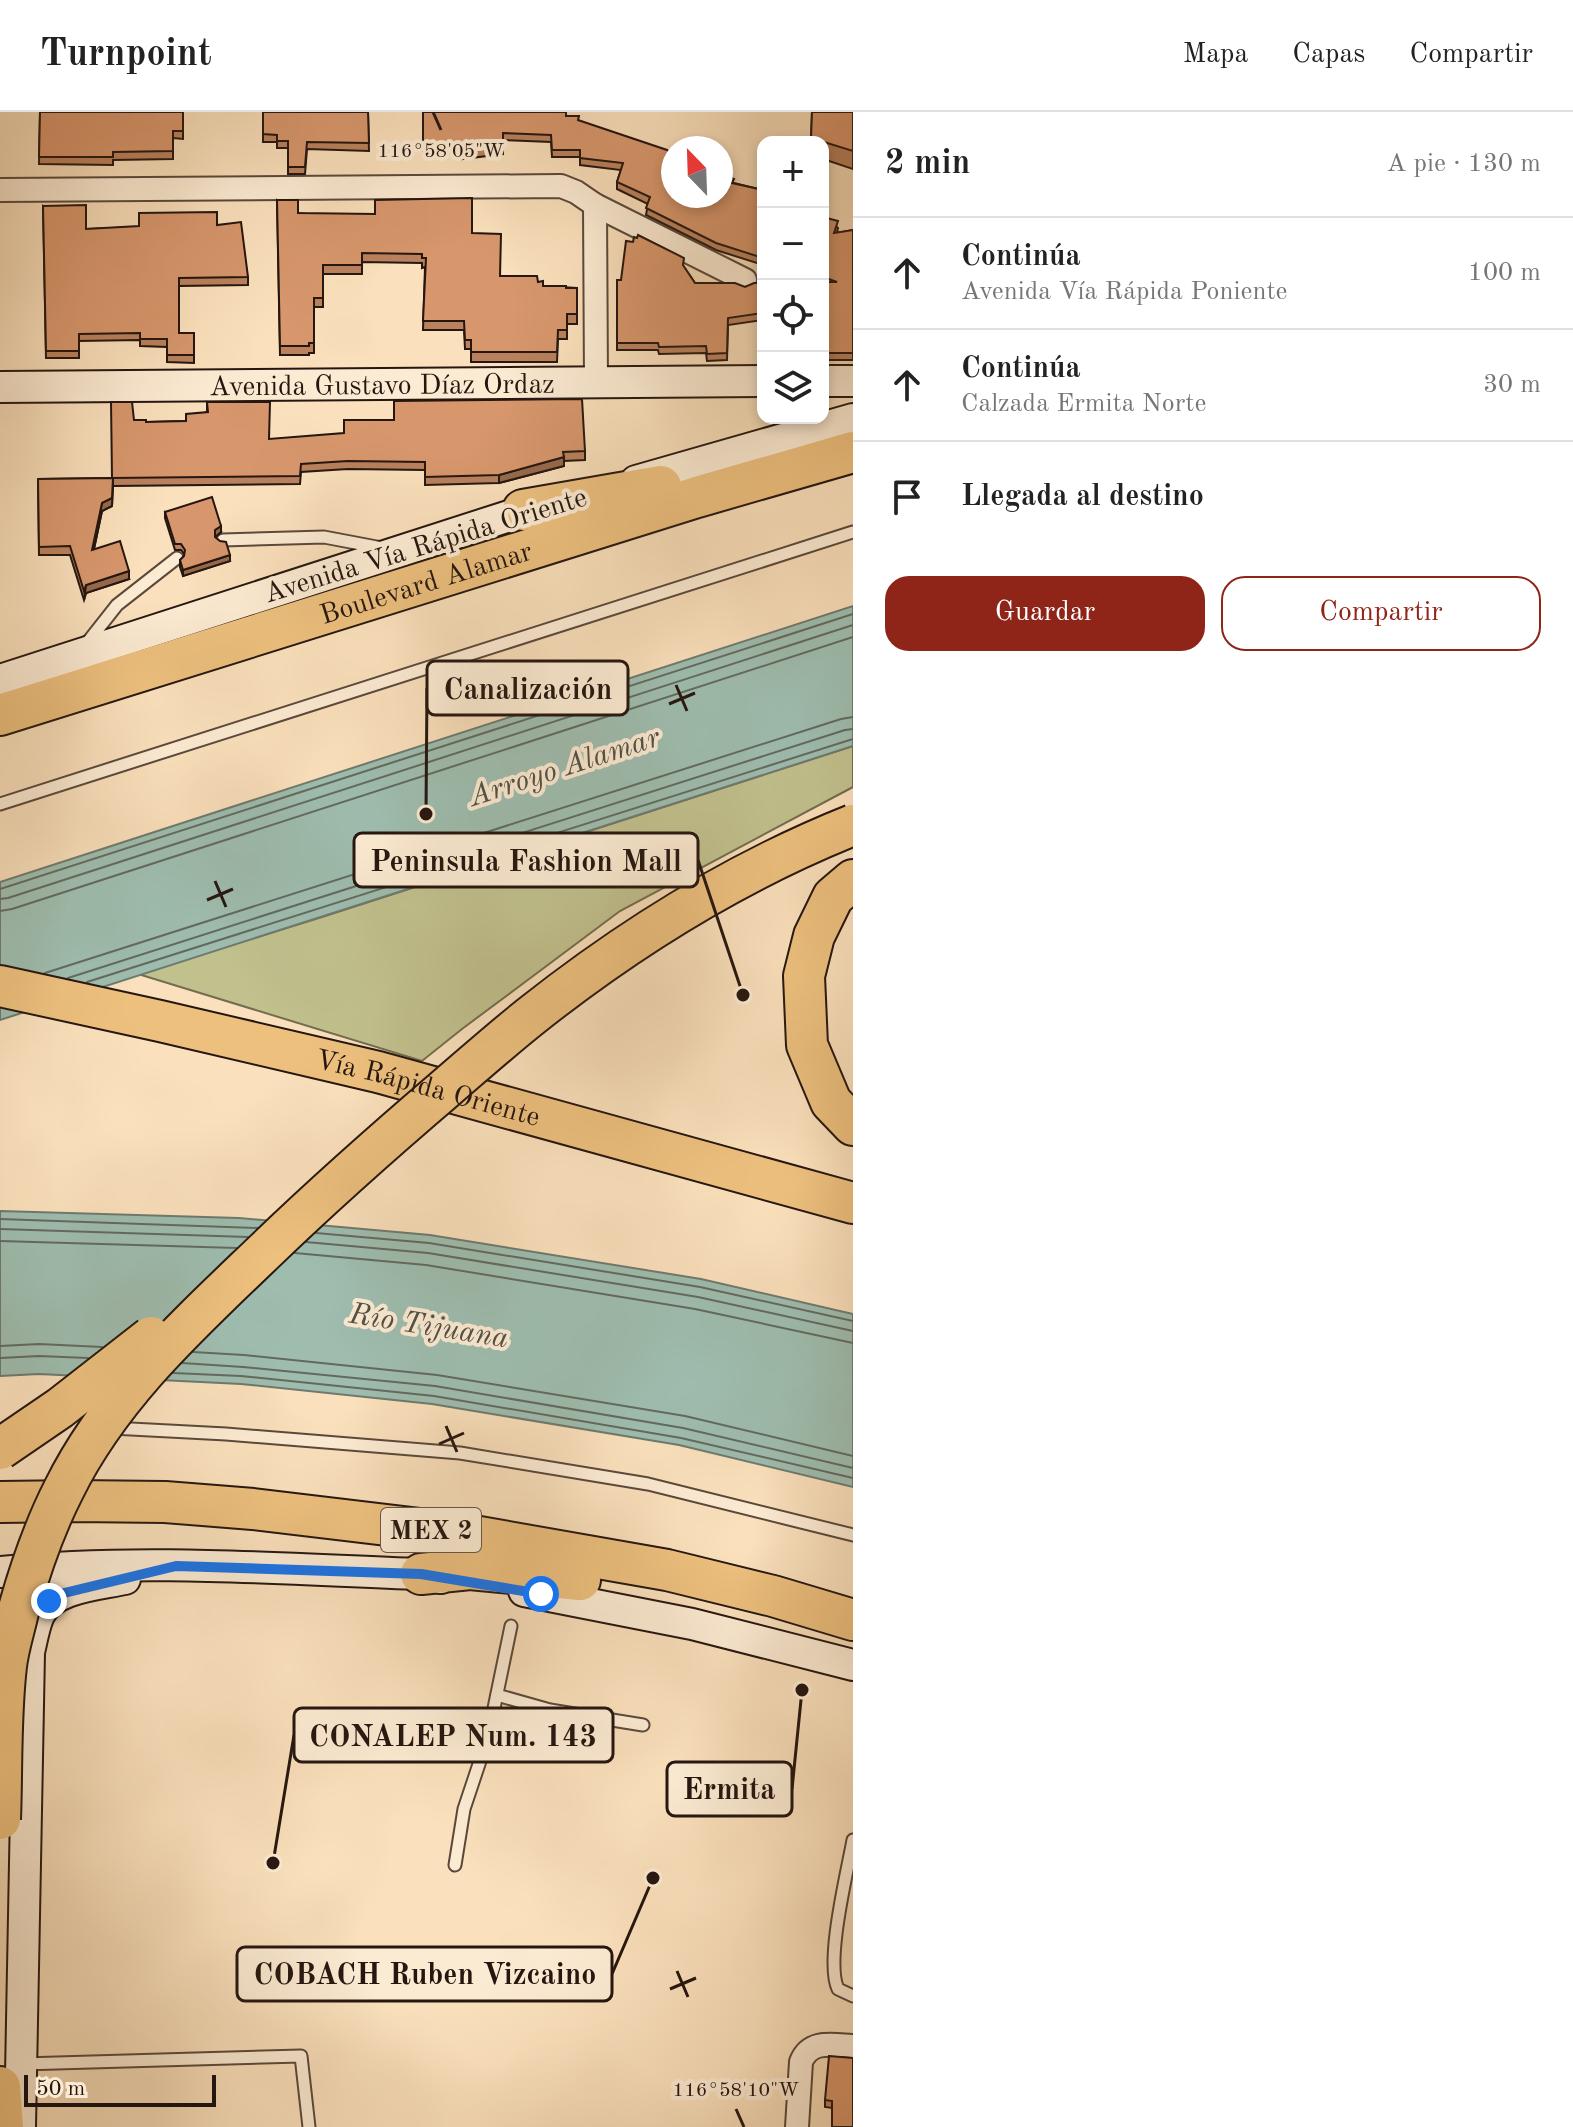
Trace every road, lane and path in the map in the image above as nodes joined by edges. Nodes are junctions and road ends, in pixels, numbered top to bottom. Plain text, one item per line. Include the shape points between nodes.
1 (0, 190) edge
2 (595, 205) junction
3 (745, 280) dead end
4 (757, 381) edge
5 (829, 381) edge
6 (853, 381) edge
7 (596, 382) junction
8 (0, 387) edge
9 (853, 419) edge
10 (846, 451) edge
11 (523, 510) junction
12 (853, 532) edge
13 (223, 540) edge
14 (399, 551) junction
15 (177, 558) edge
16 (79, 653) junction
17 (0, 680) edge
18 (0, 715) edge
19 (0, 804) edge
20 (853, 825) edge
21 (853, 880) edge
22 (0, 986) edge
23 (853, 1125) edge
24 (764, 1177) junction
25 (853, 1188) edge
26 (853, 1203) edge
27 (291, 1225) junction
28 (60, 1425) dead end
29 (90, 1426) dead end
30 (8, 1435) edge
31 (0, 1502) edge
32 (853, 1535) edge
33 (176, 1566) junction
34 (0, 1572) edge
35 (421, 1574) junction
36 (773, 1596) junction
37 (0, 1601) edge
38 (853, 1620) edge
39 (511, 1626) dead end
40 (29, 1652) junction
41 (853, 1665) edge
42 (497, 1695) junction
43 (643, 1725) dead end
44 (0, 1819) edge
45 (853, 1840) edge
46 (455, 1865) dead end
47 (853, 1996) edge
48 (853, 2046) edge
49 (11, 2075) edge
50 (3, 2127) edge
51 (20, 2127) edge
52 (309, 2127) edge
53 (797, 2127) edge

1 - 2 street via 561,186
2 - 3 street
2 - 7 street
4 - 7 main road, Avenida Gustavo Díaz Ordaz
5 - 6 main road
7 - 8 main road, Avenida Gustavo Díaz Ordaz
9 - 11 main road, Avenida Vía Rápida Oriente
10 - 11 highway
10 - 18 highway, Boulevard Alamar
11 - 14 main road, Avenida Vía Rápida Oriente
12 - 19 lane
13 - 14 lane via 324,537
14 - 16 main road, Avenida Vía Rápida Oriente
15 - 16 lane via 117,605
16 - 17 main road, Avenida Vía Rápida Oriente
20 - 27 highway, bridge via 699,900 620,951 531,1015
21 - 23 highway via 833,897 814,936 804,976 807,1045 831,1102
22 - 24 highway, Vía Rápida Oriente via 378,1072
24 - 25 highway
24 - 26 highway, Vía Rápida Oriente
27 - 30 highway, bridge via 72,1399
27 - 44 highway, bridge via 170,1343 123,1397 65,1486 38,1547 6,1662
28 - 30 lane
29 - 32 lane via 460,1453 648,1484
31 - 36 highway, MEX 2 via 165,1502 462,1534 667,1570
33 - 34 main road
33 - 35 main road
33 - 40 main road via 60,1594 38,1617
35 - 36 highway via 470,1569 715,1597
35 - 41 main road via 692,1624
36 - 38 highway, MEX 2
37 - 40 main road via 20,1621
39 - 42 lane
40 - 49 main road
42 - 43 lane via 550,1710
42 - 46 lane via 464,1809
45 - 47 lane via 833,1972 838,1989
48 - 53 street via 822,2045 804,2054
49 - 50 highway
49 - 51 main road
49 - 52 lane via 301,2056

